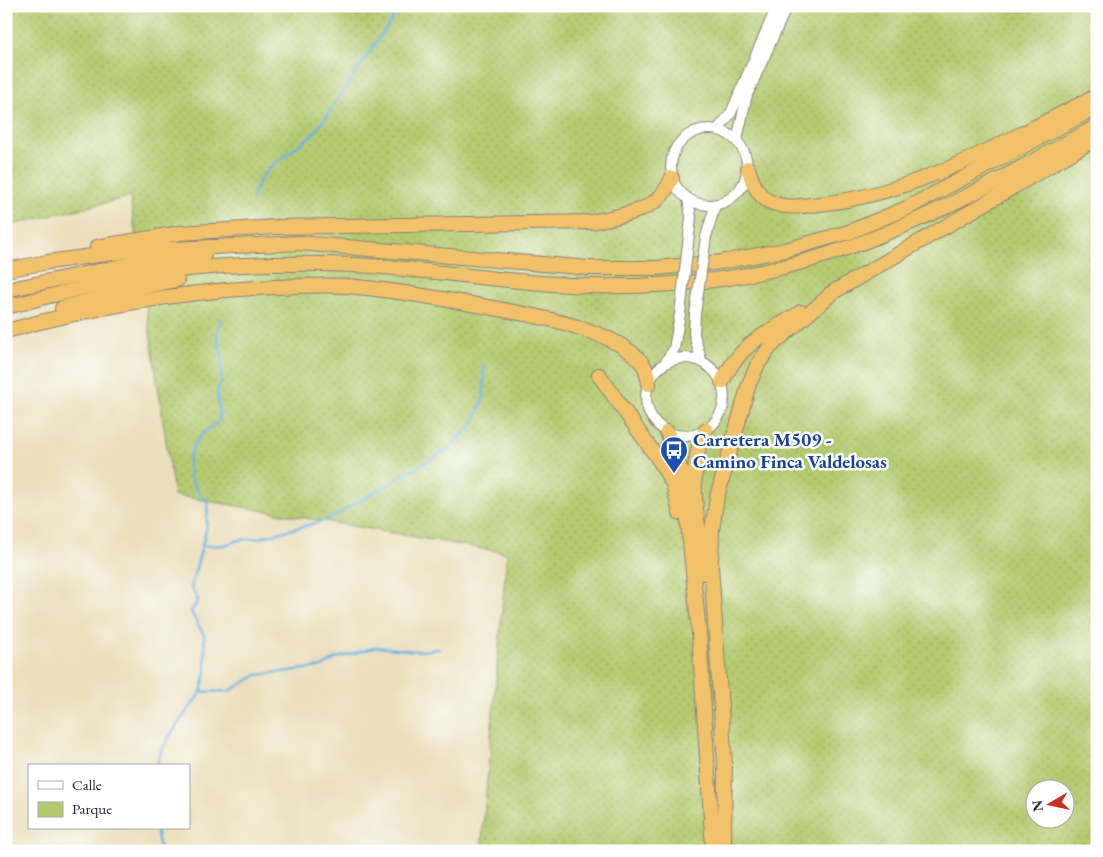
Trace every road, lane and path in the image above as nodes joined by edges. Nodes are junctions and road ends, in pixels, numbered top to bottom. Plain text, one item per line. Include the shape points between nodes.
1 (777, 6) edge
2 (787, 6) edge
3 (1097, 96) edge
4 (1097, 107) edge
5 (1097, 126) edge
6 (718, 129) junction
7 (1097, 138) edge
8 (737, 140) junction
9 (748, 168) junction
10 (672, 178) junction
11 (688, 200) junction
12 (715, 205) junction
13 (355, 249) junction
14 (279, 265) junction
15 (6, 269) edge
16 (6, 290) edge
17 (836, 290) junction
18 (6, 307) edge
19 (6, 324) edge
20 (6, 331) edge
21 (701, 360) junction
22 (666, 361) junction
23 (599, 375) dead end
24 (722, 382) junction
25 (649, 384) junction
26 (706, 430) junction
27 (667, 432) junction
28 (696, 606) junction
29 (724, 845) edge
30 (713, 851) edge

1 - 6 street via 731,113
2 - 8 street via 747,96
3 - 9 highway via 910,184 869,196 797,206 777,204 756,190
4 - 13 highway via 907,208 849,232 785,250 721,262 589,268
5 - 14 highway via 949,205 872,240 791,266 722,279 658,286 590,286 423,269
6 - 8 street
6 - 10 street via 697,130 680,142 673,153
7 - 17 highway
8 - 9 street via 743,148
9 - 12 street via 738,192 726,202
10 - 11 street
10 - 15 highway via 661,196 651,204 591,222 348,224 180,233 55,254
11 - 12 street via 706,206
11 - 22 street, bridge via 691,217 680,314 674,350
12 - 21 street, bridge via 706,237 695,314 694,334
13 - 15 highway via 300,243 126,251
13 - 16 highway via 210,255 127,265
14 - 18 highway via 224,266 129,278
14 - 19 highway via 132,289
17 - 24 highway via 743,349 730,363
17 - 29 highway via 770,347 758,364 749,384 717,497 711,566 725,765
20 - 25 highway via 134,301 187,294 254,288 357,286 577,326 636,356 644,366
21 - 22 street via 688,357
21 - 24 street
22 - 25 street
23 - 28 highway via 661,463 672,484
24 - 26 street via 724,404 714,423
25 - 27 street via 646,391 648,410 653,421
26 - 27 street via 680,436
26 - 29 highway via 696,454 694,481 710,631
27 - 28 highway via 682,472
28 - 30 highway

